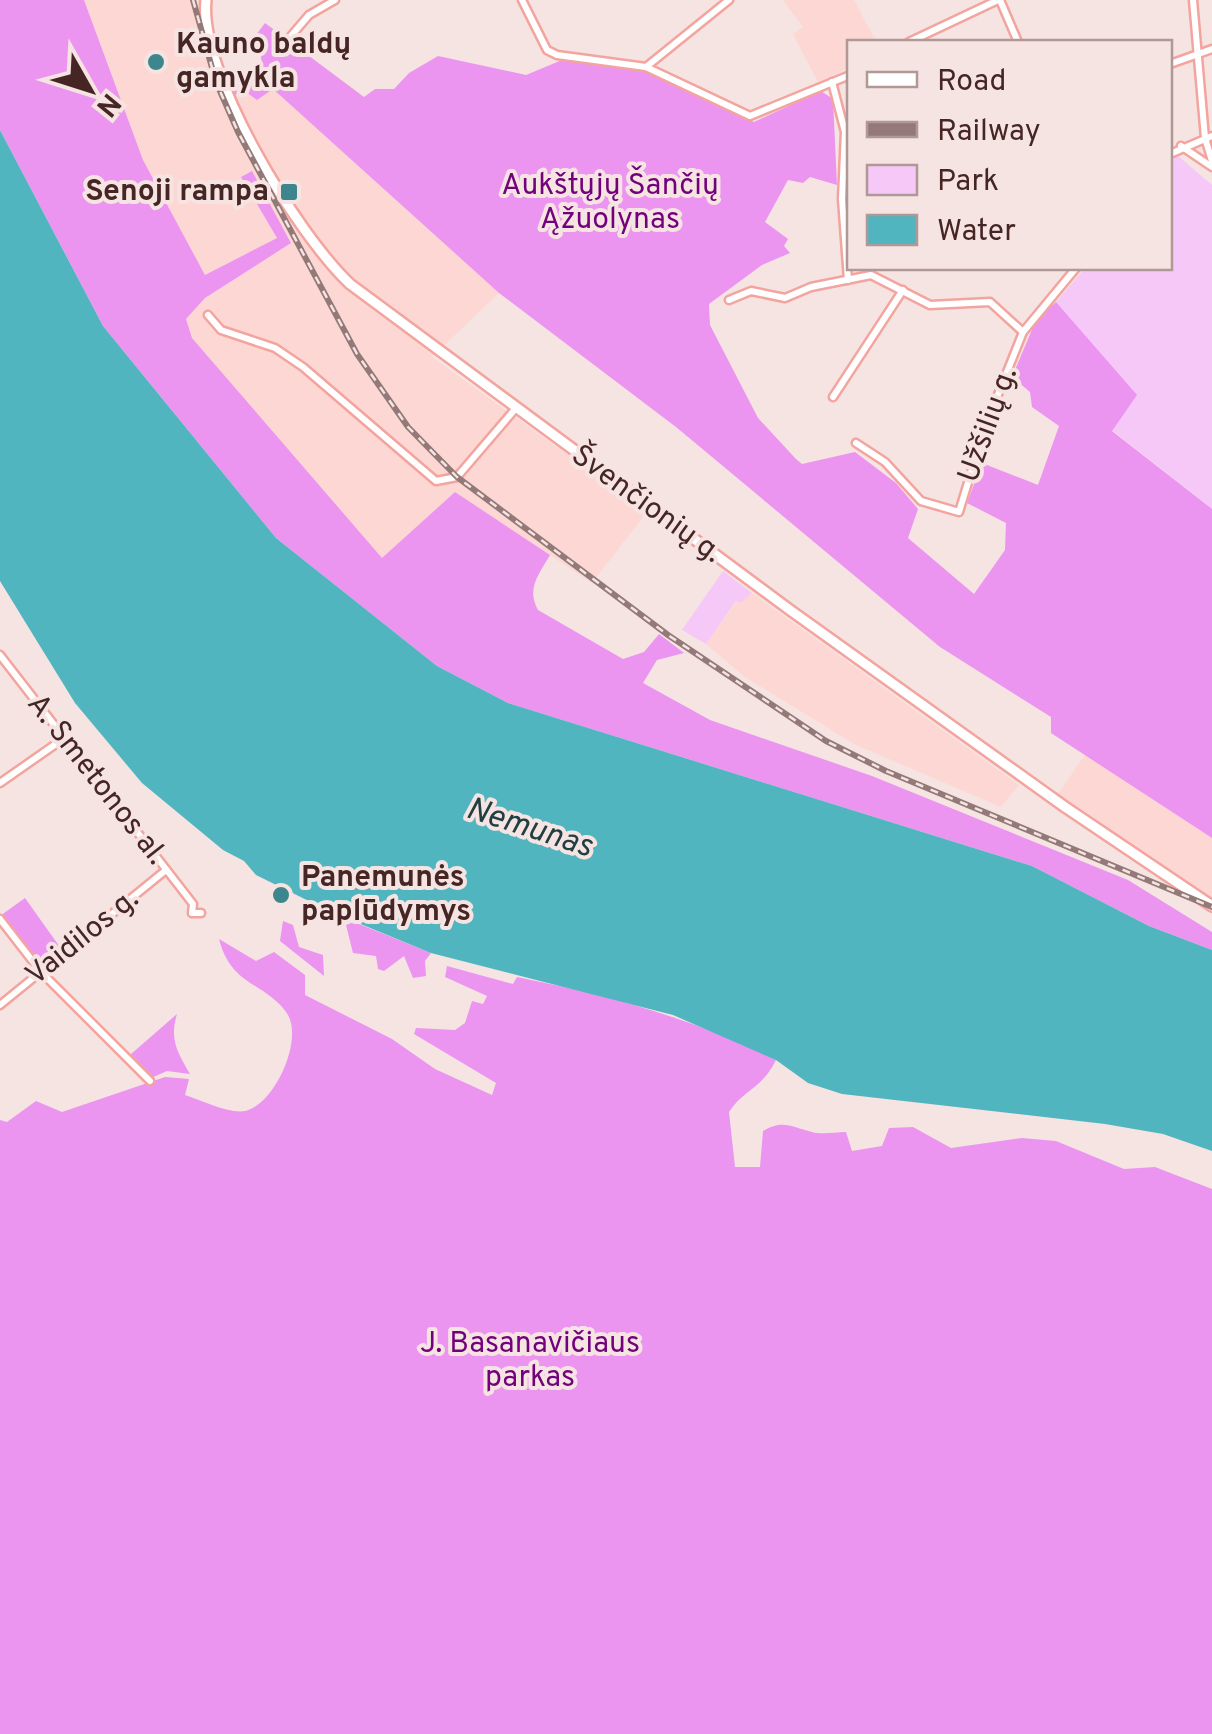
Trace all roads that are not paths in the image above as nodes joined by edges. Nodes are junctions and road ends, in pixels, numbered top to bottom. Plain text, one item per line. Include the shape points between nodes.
1 (206, 0) edge
2 (335, 0) edge
3 (522, 0) edge
4 (729, 0) edge
5 (999, 0) edge
6 (1193, 0) edge
7 (291, 36) dead end
8 (914, 40) edge
9 (1017, 40) edge
10 (1212, 48) edge
11 (1198, 54) junction
12 (1172, 63) edge
13 (646, 67) junction
14 (847, 76) edge
15 (832, 82) junction
16 (847, 132) edge
17 (1208, 138) edge
18 (1181, 146) junction
19 (1172, 153) edge
20 (1212, 164) edge
21 (847, 266) edge
22 (847, 270) edge
23 (1074, 270) edge
24 (848, 280) junction
25 (903, 290) junction
26 (729, 300) dead end
27 (208, 315) dead end
28 (1023, 332) junction
29 (834, 397) dead end
30 (516, 408) junction
31 (856, 443) dead end
32 (0, 655) edge
33 (64, 738) junction
34 (0, 783) edge
35 (166, 870) junction
36 (192, 904) dead end
37 (1212, 906) edge
38 (0, 920) edge
39 (41, 972) junction
40 (0, 1005) edge
41 (150, 1081) dead end

1 - 30 street, Švenčionių g. via 218,71 317,251 362,293
2 - 7 street
3 - 13 street via 547,50 557,56
4 - 13 street
5 - 8 street
5 - 9 street
6 - 11 street
10 - 11 street
11 - 12 street
11 - 17 street
13 - 15 street via 750,116
14 - 15 street
15 - 16 street
16 - 21 street
17 - 18 street
17 - 20 street
18 - 19 street
18 - 20 street
22 - 24 street
23 - 28 street, Užšilių g.
24 - 25 street, Užšilių g. via 876,275
24 - 26 street, Užšilių g. via 785,298 751,291
25 - 28 street, Užšilių g. via 940,306 985,300
25 - 29 street
27 - 30 street via 221,330 275,348 303,367 436,481 456,477
28 - 31 street, Užšilių g. via 959,512 920,501 885,462
30 - 37 street, Švenčionių g.
32 - 33 street, A. Smetonos al.
33 - 34 street
33 - 35 street, A. Smetonos al.
35 - 36 street, A. Smetonos al.
35 - 39 street, Vaidilos g.
38 - 39 street
39 - 40 street, Vaidilos g.
39 - 41 street

